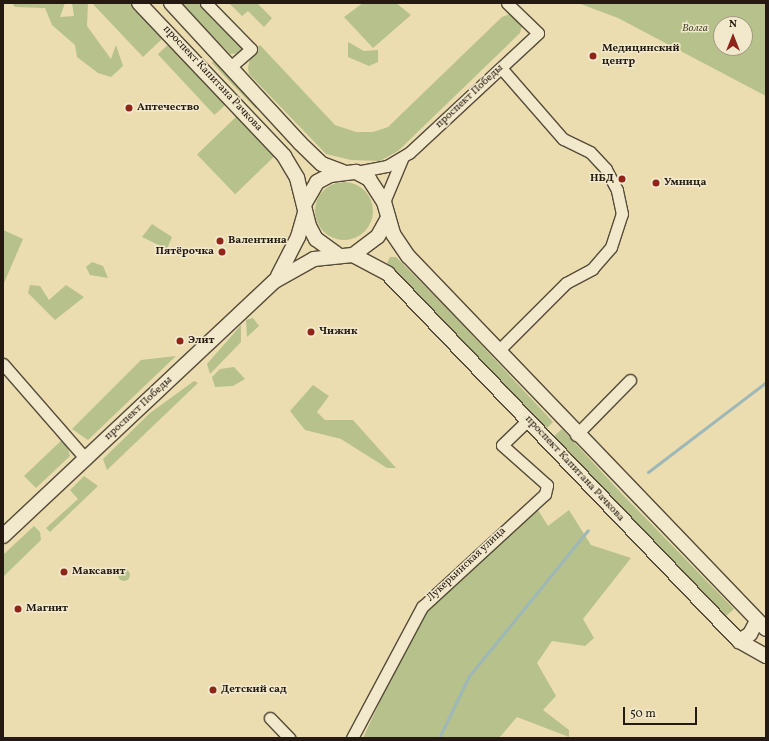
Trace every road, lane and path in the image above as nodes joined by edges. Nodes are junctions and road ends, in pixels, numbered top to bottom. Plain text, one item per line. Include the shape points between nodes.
1 (139, 3) edge
2 (171, 3) edge
3 (206, 3) edge
4 (507, 3) edge
5 (230, 67) junction
6 (501, 68) junction
7 (300, 143) junction
8 (284, 156) junction
9 (402, 159) junction
10 (350, 172) junction
11 (384, 202) junction
12 (305, 206) junction
13 (387, 220) junction
14 (337, 254) junction
15 (353, 255) junction
16 (275, 281) junction
17 (498, 351) junction
18 (3, 364) edge
19 (630, 380) dead end
20 (528, 420) junction
21 (576, 435) junction
22 (86, 459) junction
23 (3, 536) edge
24 (762, 625) edge
25 (739, 642) junction
26 (766, 656) edge
27 (270, 718) dead end
28 (289, 738) edge
29 (352, 738) edge

1 - 8 street, проспект Капитана Рачкова
2 - 5 street
3 - 5 street via 251,49
4 - 6 street, проспект Победы via 538,33
5 - 7 street
6 - 9 street, проспект Победы
6 - 17 street via 563,139 590,152 606,170 617,190 622,214 611,247 592,269 566,283
7 - 8 street
7 - 10 street via 322,164
8 - 12 street, проспект Капитана Рачкова via 297,178
9 - 10 street via 369,172
9 - 11 street
10 - 11 street via 369,179
10 - 12 street via 317,182
11 - 13 street
12 - 14 street via 316,239
12 - 16 street via 298,237
13 - 15 street via 378,236
13 - 17 street via 408,256
14 - 15 street
14 - 16 street via 298,265
15 - 20 street, проспект Капитана Рачкова via 388,274
16 - 22 street, проспект Победы
17 - 21 street
18 - 22 street
19 - 21 street
20 - 25 street, проспект Капитана Рачкова
20 - 29 street, Лукерьинская улица via 502,445 547,485 545,494 422,607
21 - 24 street
22 - 23 street, проспект Победы
24 - 25 street
25 - 26 street, проспект Капитана Рачкова
27 - 28 street

